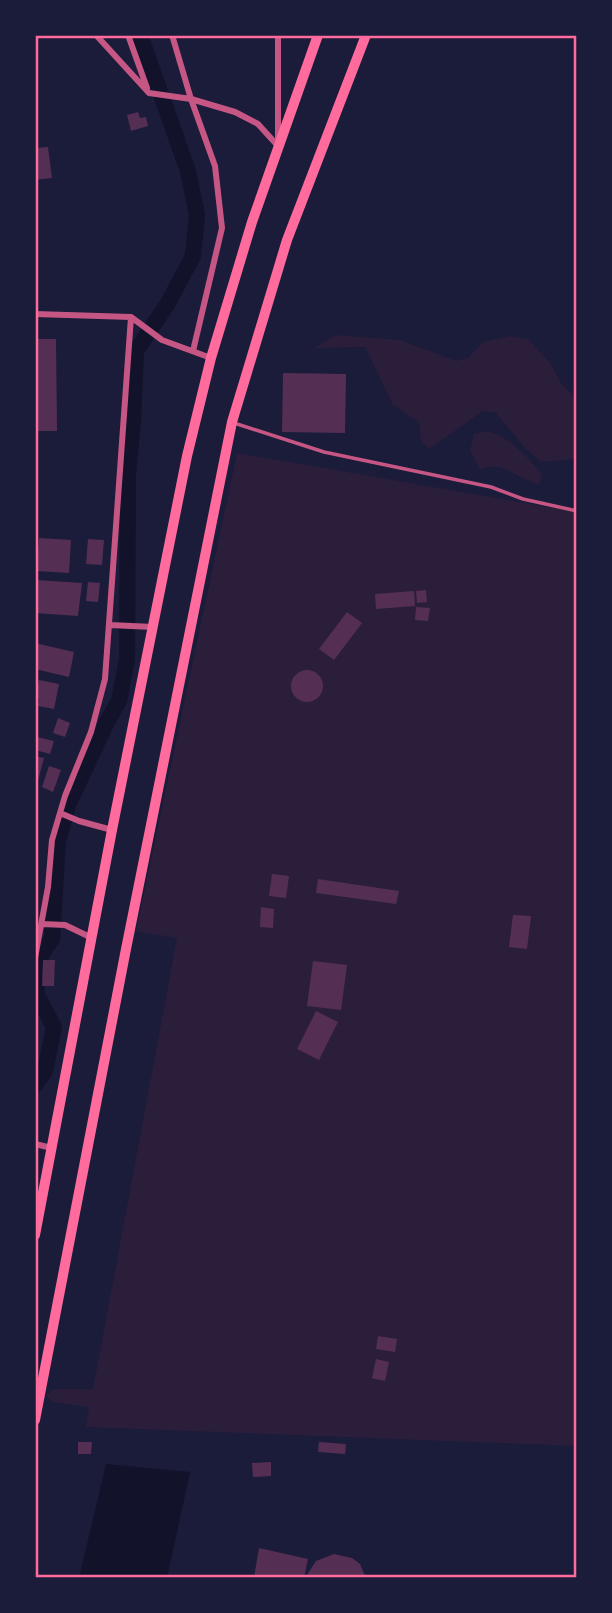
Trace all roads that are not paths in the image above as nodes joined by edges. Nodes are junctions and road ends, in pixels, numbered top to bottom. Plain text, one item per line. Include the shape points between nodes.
1 (96, 35) edge
2 (128, 35) edge
3 (172, 35) edge
4 (278, 35) edge
5 (318, 35) edge
6 (366, 35) edge
7 (149, 93) junction
8 (191, 99) junction
9 (278, 146) junction
10 (35, 314) edge
11 (131, 317) junction
12 (193, 351) junction
13 (211, 358) junction
14 (232, 422) junction
15 (577, 511) edge
16 (110, 625) junction
17 (153, 627) junction
18 (62, 813) junction
19 (112, 830) junction
20 (42, 925) junction
21 (92, 938) junction
22 (35, 958) edge
23 (35, 1144) edge
24 (52, 1148) junction
25 (35, 1235) edge
26 (35, 1420) edge

1 - 7 street
2 - 7 street
3 - 8 street
4 - 9 street
5 - 9 highway
6 - 14 highway via 287,240
7 - 8 street
8 - 9 street via 258,124
8 - 12 street via 215,166 222,228
9 - 13 highway
10 - 11 street
11 - 12 street via 162,340
11 - 16 street
12 - 13 street
13 - 17 highway
14 - 15 lane via 324,452 491,487
14 - 26 highway
16 - 17 street
16 - 18 street via 105,679
17 - 19 highway
18 - 19 street
18 - 20 street via 52,840
19 - 21 highway
20 - 21 street via 65,925
20 - 22 street
21 - 24 highway
23 - 24 street
24 - 25 highway

